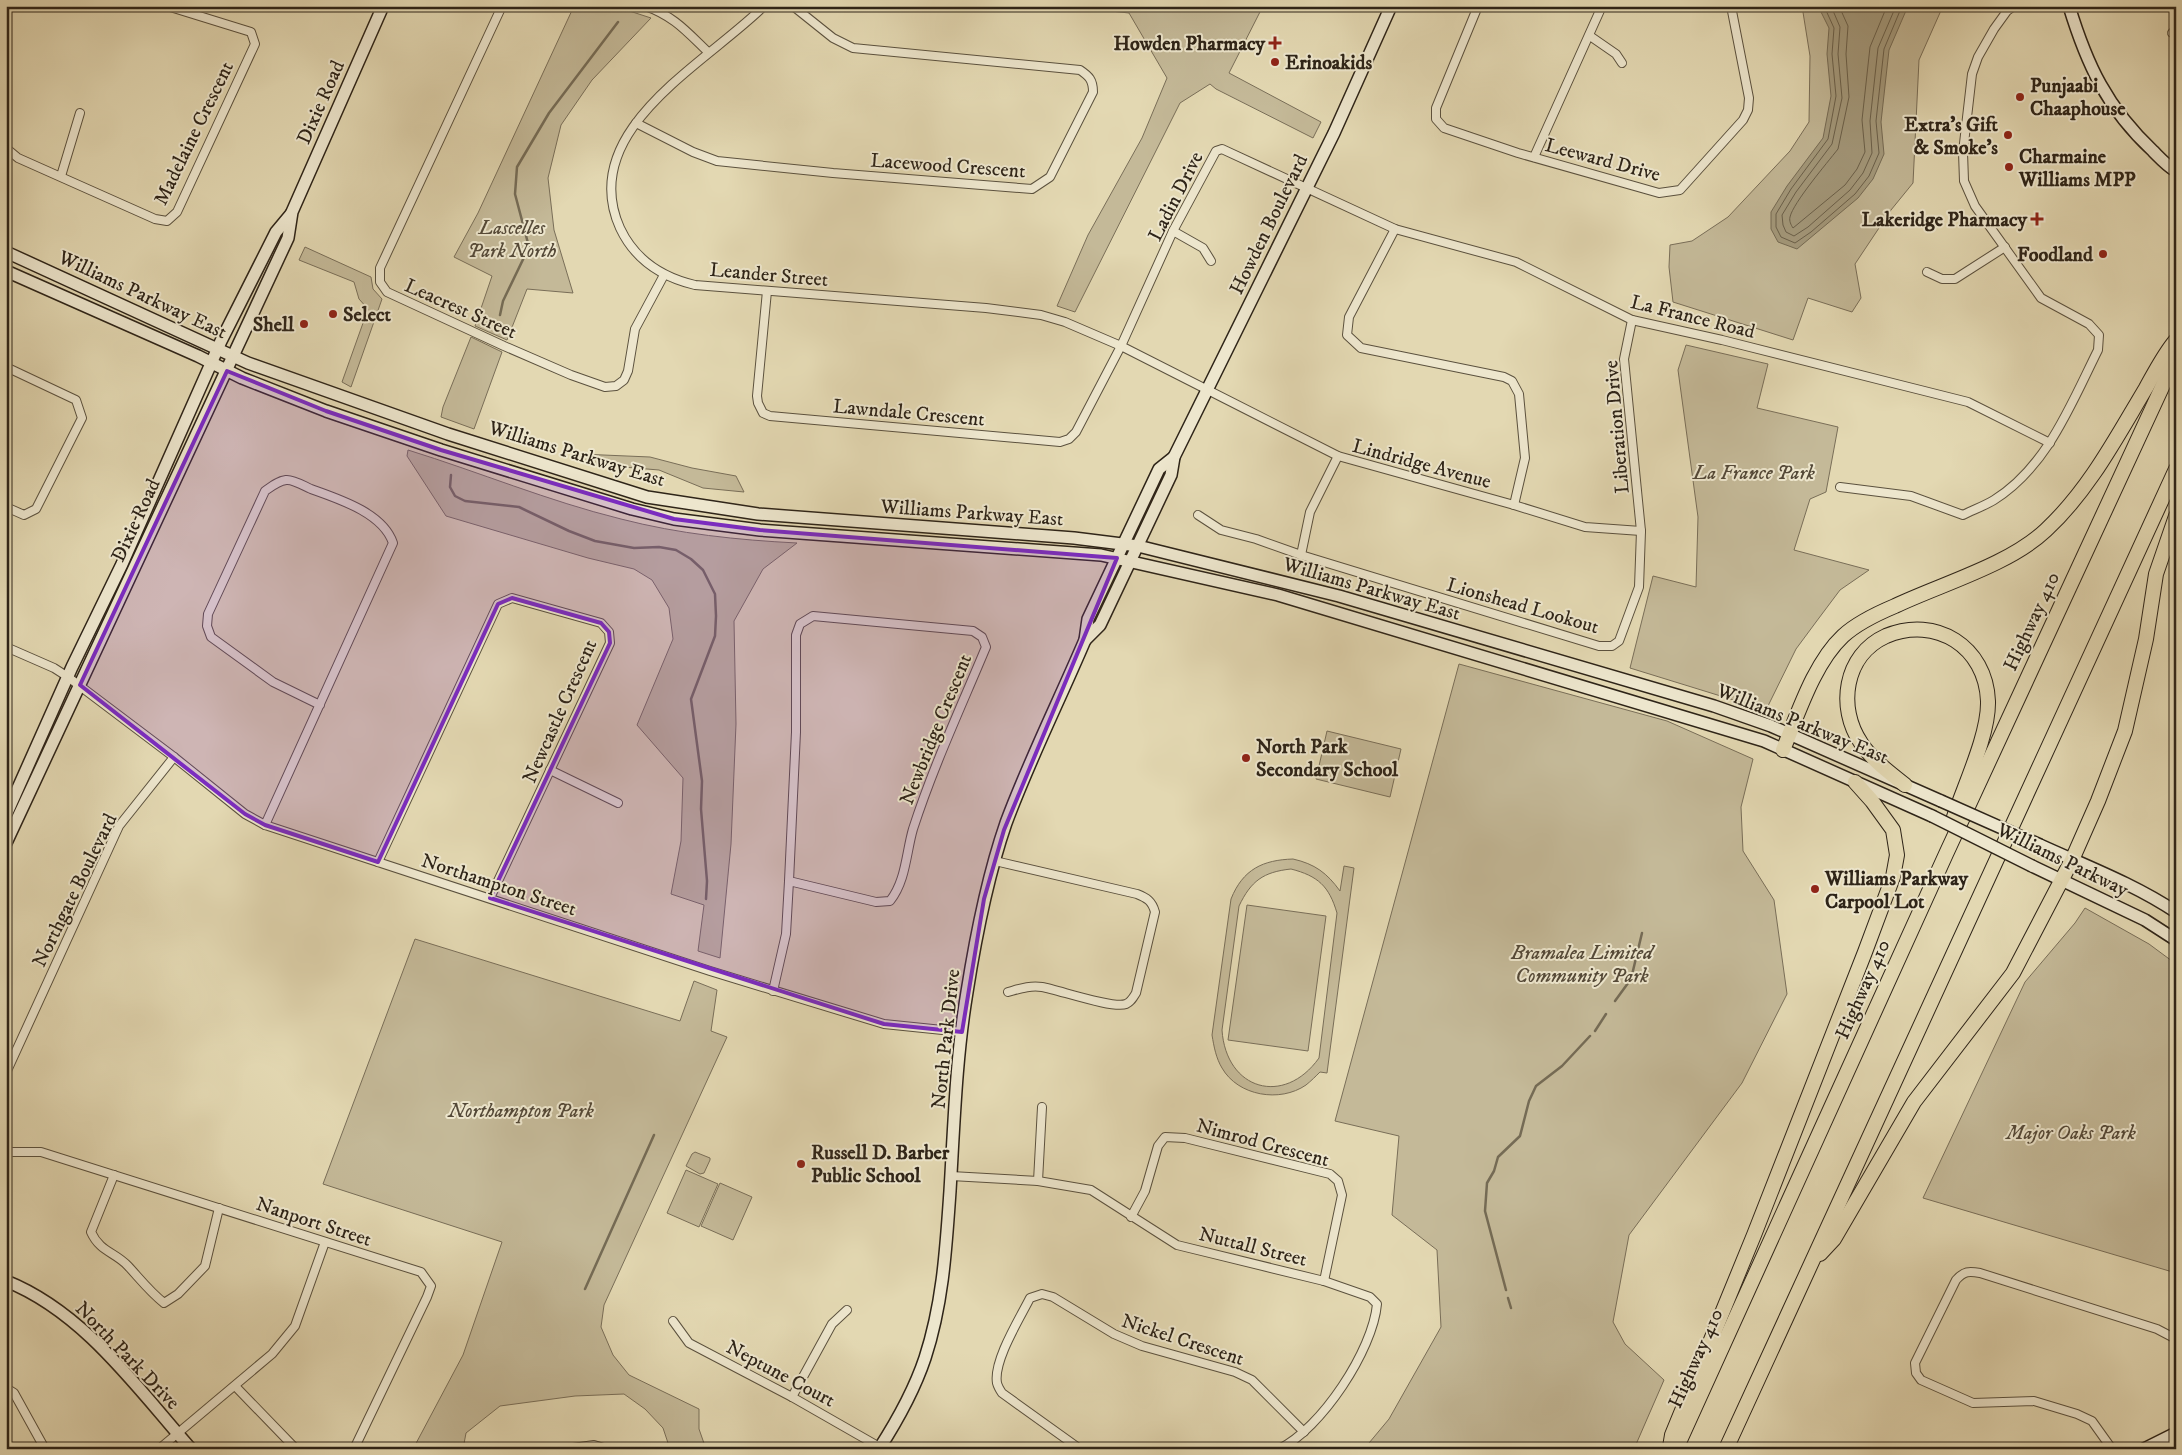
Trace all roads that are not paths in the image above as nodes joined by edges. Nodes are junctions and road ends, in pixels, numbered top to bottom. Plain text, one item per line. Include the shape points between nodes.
1 (167, 6) edge
2 (383, 6) edge
3 (502, 6) edge
4 (645, 6) edge
5 (764, 6) edge
6 (793, 6) edge
7 (1391, 6) edge
8 (1478, 6) edge
9 (1602, 6) edge
10 (1731, 6) edge
11 (2014, 6) edge
12 (2070, 6) edge
13 (1590, 36) junction
14 (708, 52) junction
15 (1622, 63) dead end
16 (80, 113) dead end
17 (636, 123) junction
18 (6, 148) edge
19 (1534, 157) junction
20 (2176, 171) edge
21 (60, 176) junction
22 (1306, 188) junction
23 (292, 212) junction
24 (1395, 229) junction
25 (1173, 231) junction
26 (2004, 247) junction
27 (6, 252) edge
28 (1211, 261) dead end
29 (6, 271) edge
30 (1927, 272) dead end
31 (664, 275) junction
32 (767, 291) junction
33 (1632, 320) junction
34 (2176, 340) edge
35 (1121, 346) junction
36 (217, 349) junction
37 (2176, 356) edge
38 (233, 357) junction
39 (211, 362) junction
40 (6, 367) edge
41 (227, 371) junction
42 (1206, 390) junction
43 (2050, 443) junction
44 (1338, 456) junction
45 (1174, 457) junction
46 (2176, 469) edge
47 (1840, 487) dead end
48 (1514, 504) junction
49 (6, 507) edge
50 (1198, 515) dead end
51 (2176, 516) edge
52 (1641, 532) junction
53 (1123, 544) junction
54 (1138, 546) junction
55 (1300, 556) junction
56 (1116, 558) junction
57 (1130, 561) junction
58 (1085, 640) junction
59 (6, 647) edge
60 (68, 677) junction
61 (80, 685) junction
62 (320, 705) junction
63 (1790, 734) junction
64 (1783, 750) junction
65 (174, 757) junction
66 (550, 770) junction
67 (1854, 782) junction
68 (1905, 785) junction
69 (1941, 801) joint
70 (618, 803) dead end
71 (6, 815) edge
72 (1932, 816) joint
73 (265, 825) junction
74 (6, 843) edge
75 (1946, 854) junction
76 (2072, 860) junction
77 (994, 861) junction
78 (378, 862) junction
79 (2063, 880) junction
80 (789, 881) junction
81 (490, 898) junction
82 (2176, 912) edge
83 (2176, 940) edge
84 (773, 991) junction
85 (1008, 992) dead end
86 (962, 1032) junction
87 (6, 1073) edge
88 (1042, 1107) dead end
89 (6, 1152) edge
90 (114, 1175) junction
91 (951, 1176) junction
92 (1038, 1182) junction
93 (219, 1208) junction
94 (1132, 1217) junction
95 (325, 1242) junction
96 (1811, 1263) junction
97 (6, 1280) edge
98 (1324, 1281) junction
99 (847, 1310) dead end
100 (674, 1321) dead end
101 (2176, 1340) edge
102 (235, 1386) junction
103 (6, 1388) edge
104 (792, 1397) junction
105 (1304, 1432) junction
106 (2176, 1432) edge
107 (178, 1434) junction
108 (880, 1448) edge
109 (45, 1449) edge
110 (159, 1449) edge
111 (191, 1449) edge
112 (296, 1449) edge
113 (354, 1449) edge
114 (566, 1449) edge
115 (607, 1449) edge
116 (1080, 1449) edge
117 (1280, 1449) edge
118 (1670, 1449) edge
119 (1676, 1449) edge
120 (1726, 1449) edge
121 (2112, 1449) edge
122 (2144, 1449) edge

1 - 21 street, Madelaine Crescent via 251,32 255,44 177,212 167,220 155,219
2 - 23 main road, Dixie Road
3 - 31 street, Leacrest Street via 380,268 380,282 387,292 605,387 616,386 624,380 635,329
4 - 14 street via 676,21
5 - 14 street, Leander Street
6 - 17 street, Lacewood Crescent via 833,38 853,48 1080,70 1093,82 1093,92 1050,177 1032,189 717,161
7 - 22 main road, Howden Boulevard via 1354,92
8 - 19 street, Leeward Drive via 1436,108 1436,119 1444,128
9 - 13 street
10 - 19 street, Leeward Drive via 1749,98 1748,110 1743,120 1680,190 1659,194
11 - 26 street via 2007,11 1978,57 1972,74 1964,152 1964,181 1974,206
12 - 20 main road via 2078,36 2098,83 2132,132
13 - 15 street via 1616,54
13 - 19 street
14 - 17 street, Leander Street
16 - 21 street
17 - 31 street, Leander Street via 623,142 614,166 610,187 615,215 636,254
18 - 21 street, Madelaine Crescent via 18,158
22 - 24 street, La France Road
22 - 25 street, Ladin Drive via 1222,149 1216,151
22 - 42 main road, Howden Boulevard
23 - 36 main road, Dixie Road via 276,232
23 - 38 main road, Dixie Road via 288,238
24 - 33 street, La France Road via 1516,262
24 - 48 street via 1349,317 1347,335 1361,348 1512,381 1519,394 1524,458
25 - 28 street via 1203,248
25 - 35 street, Ladin Drive
26 - 30 street via 1955,279 1942,279
26 - 43 street via 2041,298 2089,324 2099,335 2098,350
27 - 36 main road, Williams Parkway East
29 - 39 main road, Williams Parkway East
31 - 32 street, Leander Street via 695,284
32 - 35 street, Leander Street via 1041,315
32 - 35 street, Lawndale Crescent via 757,396 763,413 770,416 1060,442 1076,432
33 - 43 street, La France Road via 1968,402
33 - 52 street, Liberation Drive via 1624,359
34 - 63 highway via 2096,472 2060,517 2027,545 1869,618 1843,636 1819,670
35 - 42 street, Leander Street
36 - 38 main road, Williams Parkway East
36 - 39 main road, Dixie Road
37 - 75 highway, Highway 410
38 - 41 main road, Dixie Road
38 - 53 main road, Williams Parkway East via 363,405 647,498 758,514
39 - 41 main road, Williams Parkway East
39 - 60 main road, Dixie Road
40 - 49 street via 76,400 82,418 36,509 24,515
41 - 56 main road, Williams Parkway East via 326,411 441,450 632,509 674,518 760,530 1065,551
41 - 61 main road, Dixie Road
42 - 44 street, Lindridge Avenue
42 - 45 main road, Howden Boulevard
43 - 47 street via 2027,473 1994,500 1963,515 1911,496
44 - 48 street, Lindridge Avenue
44 - 55 street via 1310,512
45 - 53 main road, Howden Boulevard via 1159,469
45 - 54 main road, Howden Boulevard via 1171,475
46 - 96 highway
48 - 52 street, Lindridge Avenue via 1585,527
50 - 55 street, Lionshead Lookout via 1221,530
51 - 76 highway via 2156,574 2125,730
52 - 55 street, Lionshead Lookout via 1639,587 1619,641 1612,646 1599,646
53 - 54 main road, Williams Parkway East
53 - 56 main road, Howden Boulevard
54 - 57 main road, Howden Boulevard
54 - 63 main road, Williams Parkway East via 1340,596 1714,706
56 - 57 main road, Williams Parkway East
56 - 58 main road, North Park Drive via 1088,619
57 - 58 main road, North Park Drive via 1100,625
57 - 64 main road, Williams Parkway East via 1278,596 1722,728
58 - 77 main road, North Park Drive via 1014,804
59 - 60 street, Northampton Street
60 - 61 street, Northampton Street
60 - 71 main road, Dixie Road
61 - 65 street, Northampton Street
61 - 74 main road, Dixie Road
62 - 62 street via 393,543 382,525 355,506 288,479 265,491 208,614 207,626 211,638 273,682
62 - 73 street
63 - 64 highway
63 - 68 main road, Williams Parkway East
64 - 67 main road, Williams Parkway East
65 - 73 street, Northampton Street via 245,814
65 - 87 street, Northgate Boulevard via 119,826
66 - 70 street
66 - 78 street, Newcastle Crescent via 610,643 609,632 601,623 512,598 503,600 495,609
66 - 81 street, Newcastle Crescent
67 - 72 main road, Williams Parkway East
67 - 118 highway via 1893,830 1897,855 1893,877 1754,1235 1672,1435
68 - 69 main road, Williams Parkway East
68 - 75 highway via 1873,758 1856,735 1848,715 1847,684 1861,657 1878,641 1897,632 1933,631 1948,636 1970,652 1984,676 1988,702 1978,747 1948,834
69 - 76 main road, Williams Parkway, bridge
72 - 79 main road, Williams Parkway, bridge
73 - 78 street, Northampton Street
75 - 119 highway, Highway 410
76 - 79 highway
76 - 82 main road, Williams Parkway via 2120,881
77 - 85 street via 1137,894 1147,898 1155,912 1136,993 1127,1004 1119,1005 1041,987 1028,986
77 - 86 main road, North Park Drive via 984,899
78 - 81 street, Northampton Street
79 - 83 main road, Williams Parkway via 2145,920
79 - 96 highway via 2013,973 1914,1102 1834,1239
80 - 80 street, Newbridge Crescent via 796,732 796,635 800,624 814,616 973,631 982,637 986,647 936,766 913,830 898,891 890,901 876,902
80 - 84 street, Newbridge Crescent via 786,934
81 - 84 street, Northampton Street
84 - 86 street, Northampton Street via 884,1024
86 - 91 main road, North Park Drive
88 - 92 street
89 - 90 street, Nanport Street via 41,1152
90 - 93 street, Nanport Street
90 - 93 street via 91,1232 96,1243 127,1264 150,1292 164,1303 178,1294 205,1266
91 - 92 street, Nuttall Street
91 - 108 main road, North Park Drive via 944,1277 931,1337 914,1387
92 - 94 street, Nuttall Street via 1091,1190
93 - 95 street, Nanport Street
94 - 98 street, Nuttall Street via 1177,1244
94 - 98 street, Nimrod Crescent via 1145,1191 1158,1146 1165,1137 1185,1138 1330,1174 1338,1181 1342,1195
95 - 102 street via 295,1326 272,1354
95 - 113 street, Nanport Street via 421,1272 431,1286
96 - 120 highway
97 - 107 main road, North Park Drive via 39,1297 83,1330
98 - 105 street, Nuttall Street via 1370,1297 1378,1304 1360,1358 1336,1395
99 - 104 street via 832,1324
100 - 104 street, Neptune Court via 688,1343
101 - 121 street via 2157,1329 1980,1273 1962,1273 1956,1280 1915,1363 1921,1380 1973,1403 2034,1401 2077,1414 2092,1421
102 - 107 street
102 - 112 street
103 - 109 street via 14,1393
104 - 108 street, Neptune Court
105 - 116 street, Nickel Crescent via 1252,1380 1235,1372 1142,1346 1042,1294 1030,1298 1006,1344 997,1384 1002,1393
105 - 117 street, Nuttall Street
106 - 122 main road
107 - 110 street
107 - 111 main road, North Park Drive
114 - 115 street via 594,1445

